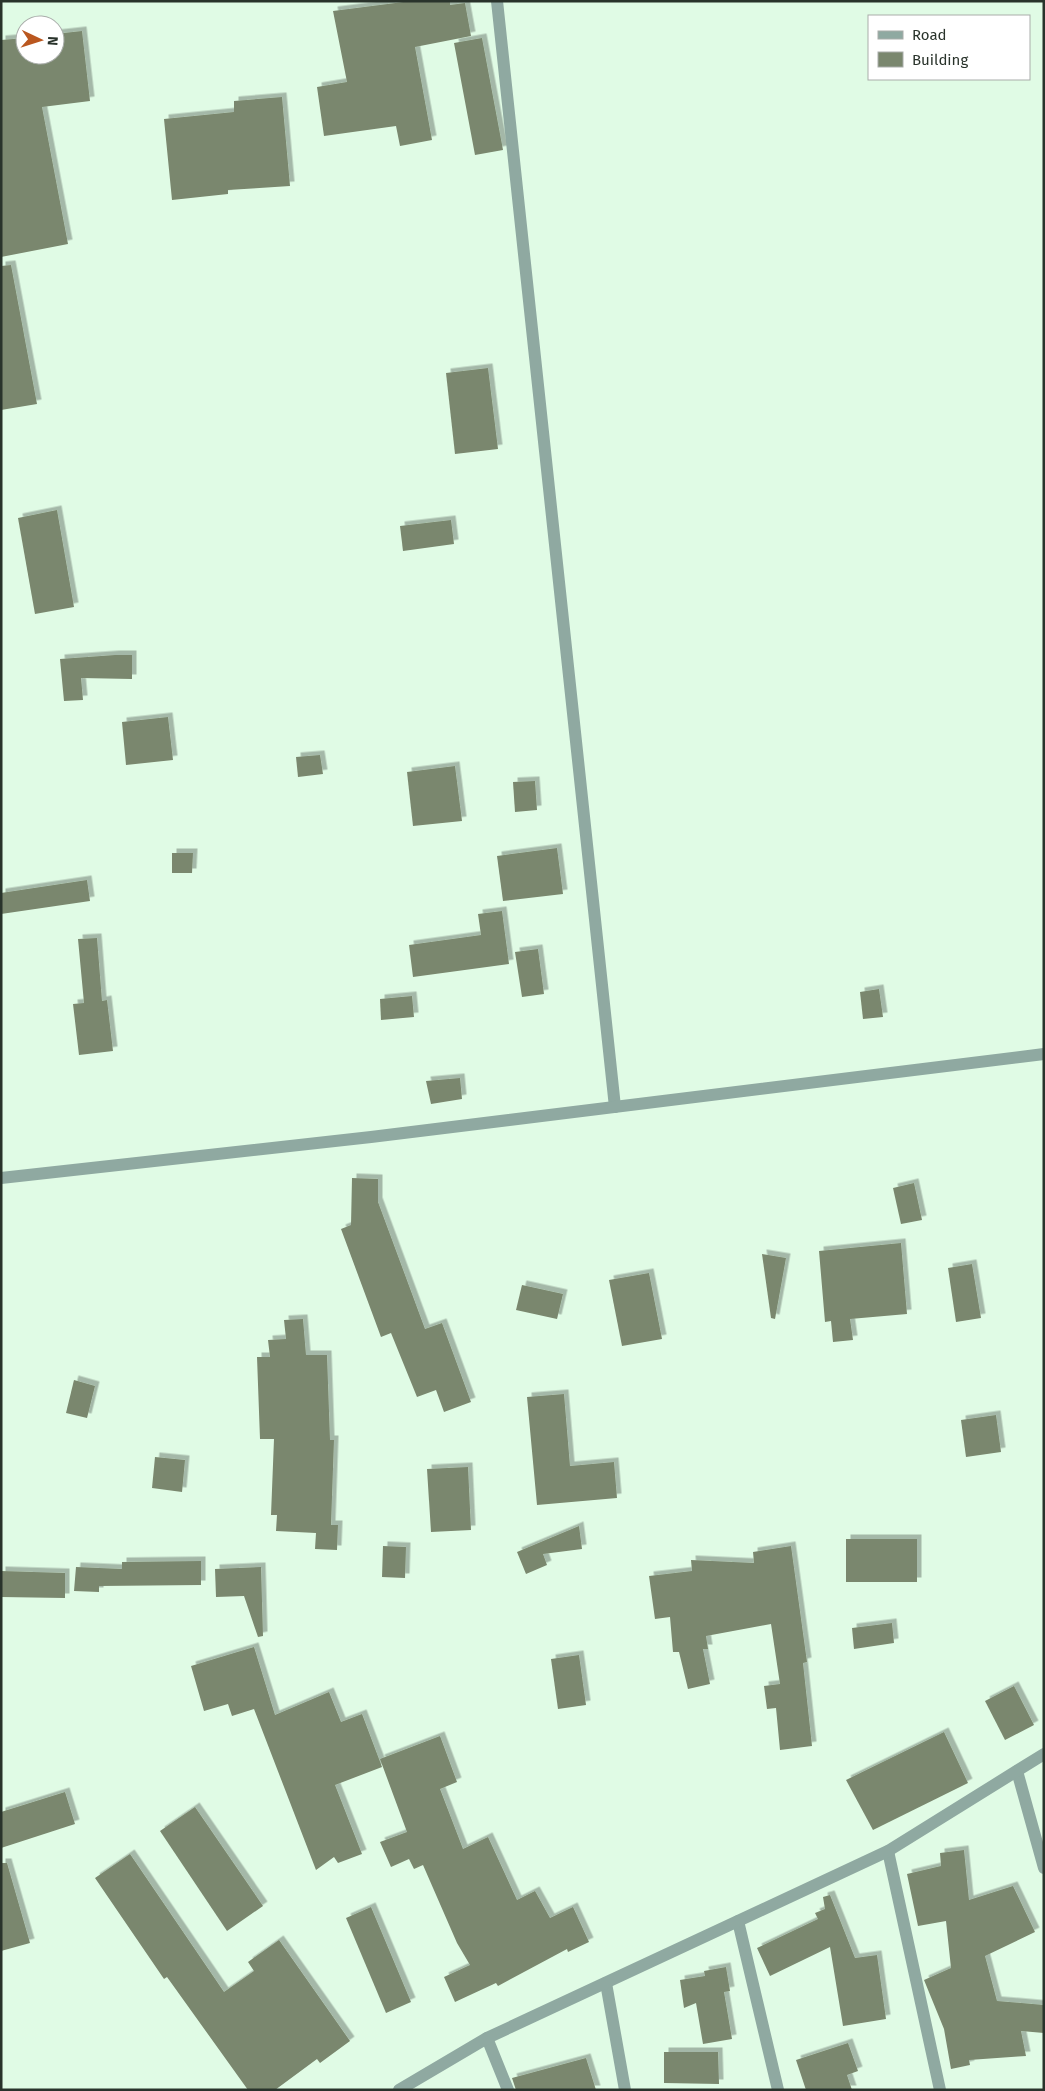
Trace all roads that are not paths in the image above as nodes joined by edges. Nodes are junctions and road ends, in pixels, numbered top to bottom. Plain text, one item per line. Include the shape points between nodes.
1 (497, 1) edge
2 (1044, 1054) edge
3 (615, 1107) junction
4 (1, 1178) edge
5 (1044, 1754) edge
6 (1017, 1771) junction
7 (888, 1851) junction
8 (1044, 1868) edge
9 (738, 1921) junction
10 (606, 1983) junction
11 (487, 2038) junction
12 (399, 2090) edge
13 (508, 2090) edge
14 (626, 2090) edge
15 (778, 2090) edge
16 (940, 2090) edge

1 - 3 street
2 - 3 street
3 - 4 street
5 - 6 street
6 - 7 street
6 - 8 street
7 - 9 street
7 - 16 street
9 - 10 street
9 - 15 street
10 - 11 street
10 - 14 street
11 - 12 street
11 - 13 street

